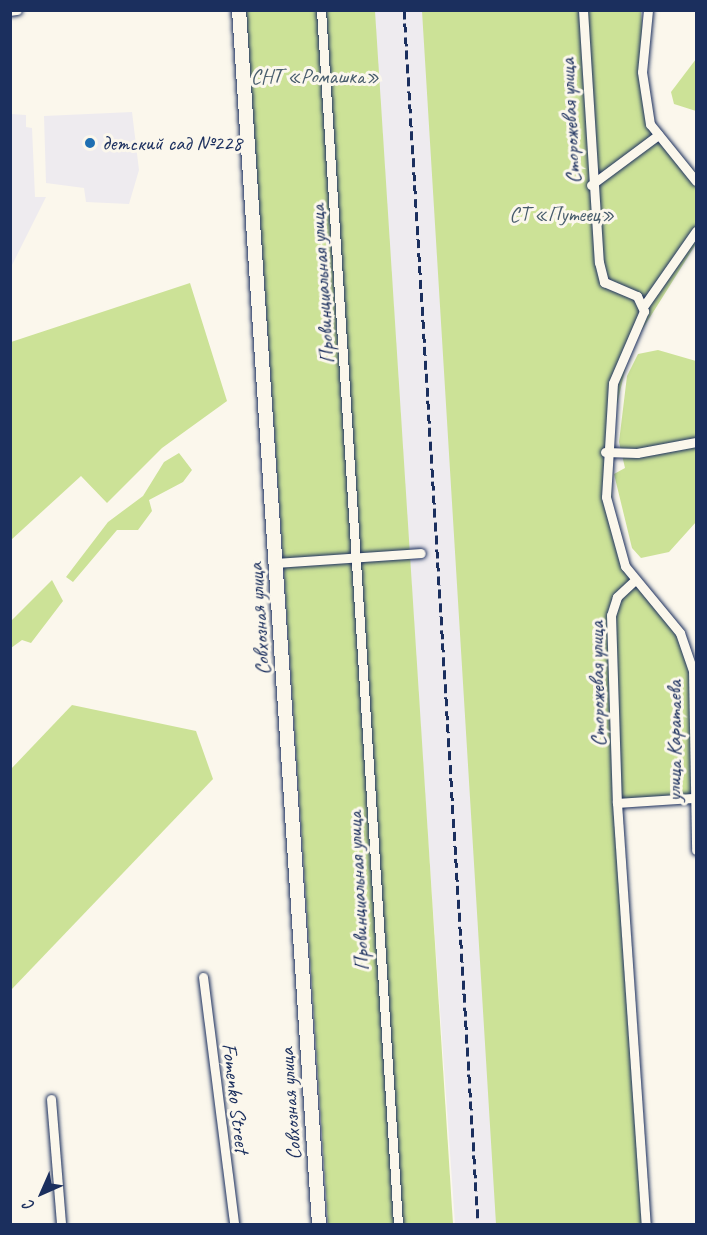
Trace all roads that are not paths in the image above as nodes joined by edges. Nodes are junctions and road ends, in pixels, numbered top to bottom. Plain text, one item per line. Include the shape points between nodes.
1 (17, 10) edge
2 (239, 10) edge
3 (321, 10) edge
4 (583, 10) edge
5 (648, 10) edge
6 (10, 11) edge
7 (657, 135) junction
8 (696, 181) edge
9 (591, 184) junction
10 (696, 231) edge
11 (643, 307) junction
12 (696, 442) edge
13 (605, 452) junction
14 (421, 553) dead end
15 (359, 556) junction
16 (276, 563) junction
17 (635, 580) junction
18 (694, 778) edge
19 (692, 798) junction
20 (617, 803) junction
21 (696, 850) edge
22 (203, 977) dead end
23 (51, 1099) dead end
24 (61, 1224) edge
25 (234, 1224) edge
26 (319, 1224) edge
27 (398, 1224) edge
28 (646, 1224) edge

1 - 6 street
2 - 16 street, Совхозная улица
3 - 15 street, Провинциальная улица
4 - 9 street, Сторожевая улица
5 - 7 street via 642,72 650,124
7 - 8 street
7 - 9 street
9 - 11 street, Сторожевая улица via 604,282 637,296
10 - 11 street
11 - 13 street via 613,384
12 - 13 street via 636,453
13 - 17 street via 606,497
14 - 15 street
15 - 16 street
15 - 27 street, Провинциальная улица
16 - 26 street, Совхозная улица
17 - 18 street, улица Каратаева via 680,633 693,669
17 - 20 street, Сторожевая улица via 617,597 612,615
18 - 19 street, улица Каратаева
19 - 20 street
19 - 21 street, улица Каратаева
20 - 28 street, Сторожевая улица
22 - 25 street, Fomenko Street
23 - 24 street

